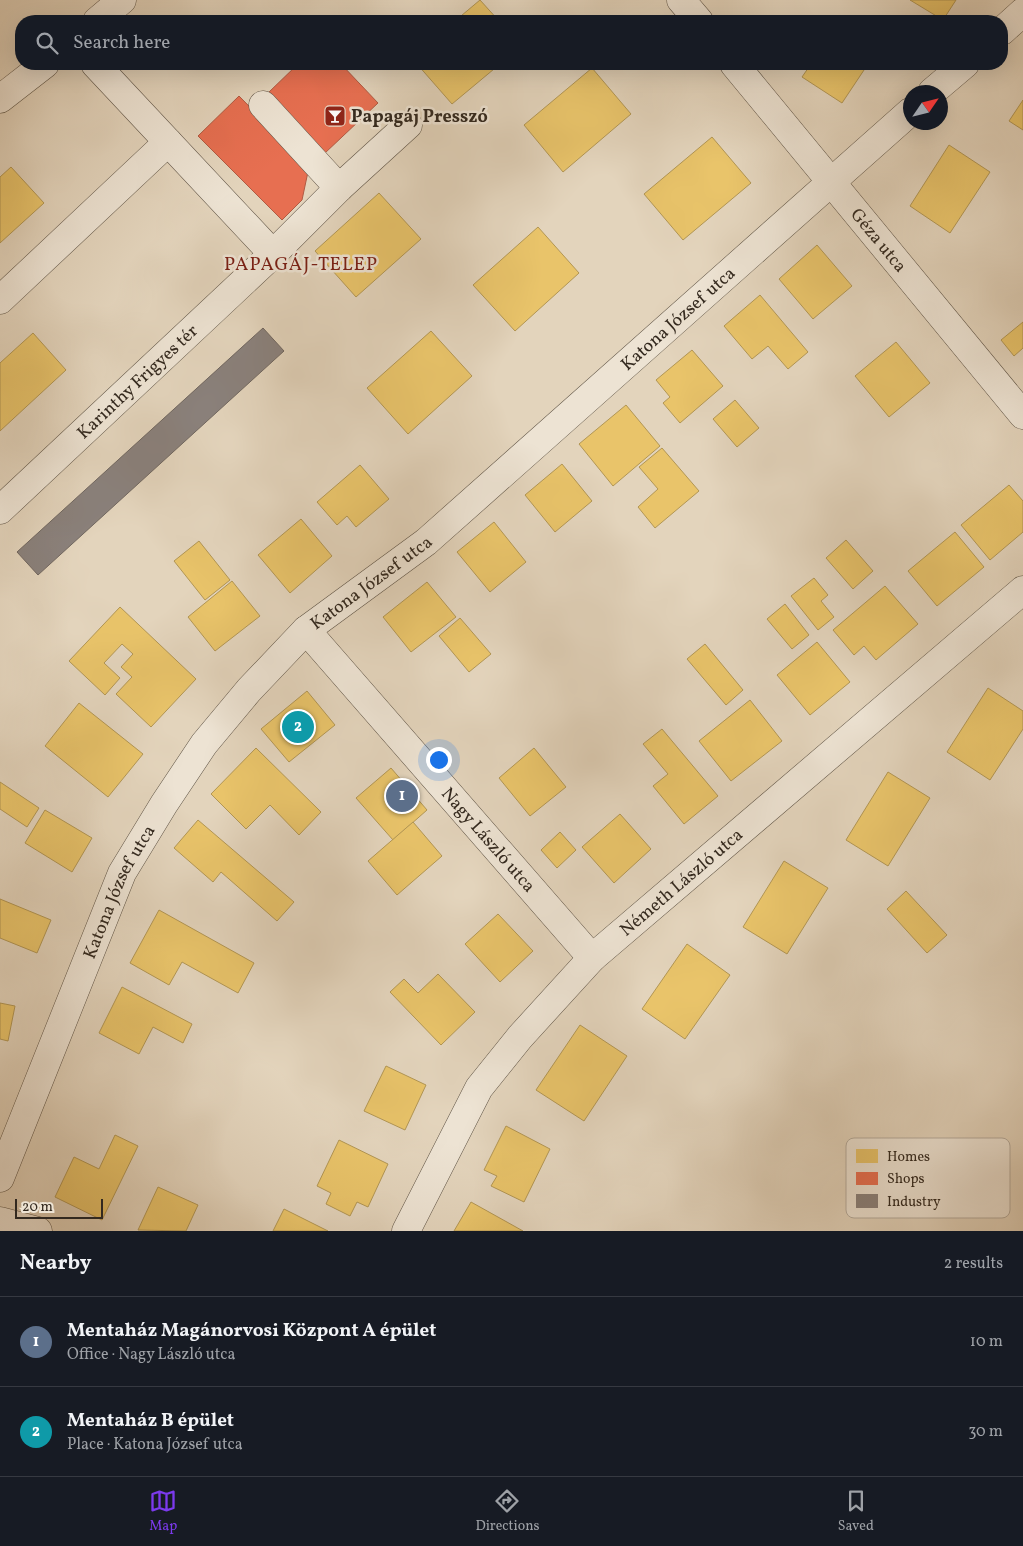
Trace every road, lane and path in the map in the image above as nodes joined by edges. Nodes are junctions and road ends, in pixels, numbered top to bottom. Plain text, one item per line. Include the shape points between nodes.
1 (122, 0) edge
2 (681, 0) edge
3 (1023, 12) edge
4 (104, 15) edge
5 (694, 15) edge
6 (1008, 26) edge
7 (37, 70) edge
8 (101, 70) edge
9 (739, 70) edge
10 (958, 70) edge
11 (940, 85) edge
12 (0, 99) edge
13 (263, 105) dead end
14 (903, 118) edge
15 (408, 125) dead end
16 (168, 142) junction
17 (831, 181) junction
18 (339, 188) junction
19 (273, 254) junction
20 (0, 300) edge
21 (1023, 415) edge
22 (0, 510) edge
23 (1023, 590) edge
24 (306, 630) junction
25 (592, 958) junction
26 (0, 1178) edge
27 (0, 1221) edge
28 (38, 1231) edge
29 (406, 1231) edge

1 - 4 street
2 - 5 street
3 - 6 street
7 - 12 street
8 - 16 street
9 - 17 street, Géza utca
10 - 11 street
13 - 18 street
14 - 17 street, Katona József utca
15 - 18 street, Karinthy Frigyes tér
16 - 19 street
16 - 20 street
17 - 21 street, Géza utca
17 - 24 street, Katona József utca via 426,542
18 - 19 street, Karinthy Frigyes tér
19 - 22 street, Karinthy Frigyes tér
23 - 25 street, Németh László utca
24 - 25 street, Nagy László utca
24 - 26 street, Katona József utca via 204,744 122,873
25 - 29 street, Németh László utca via 520,1037 479,1088
27 - 28 street

